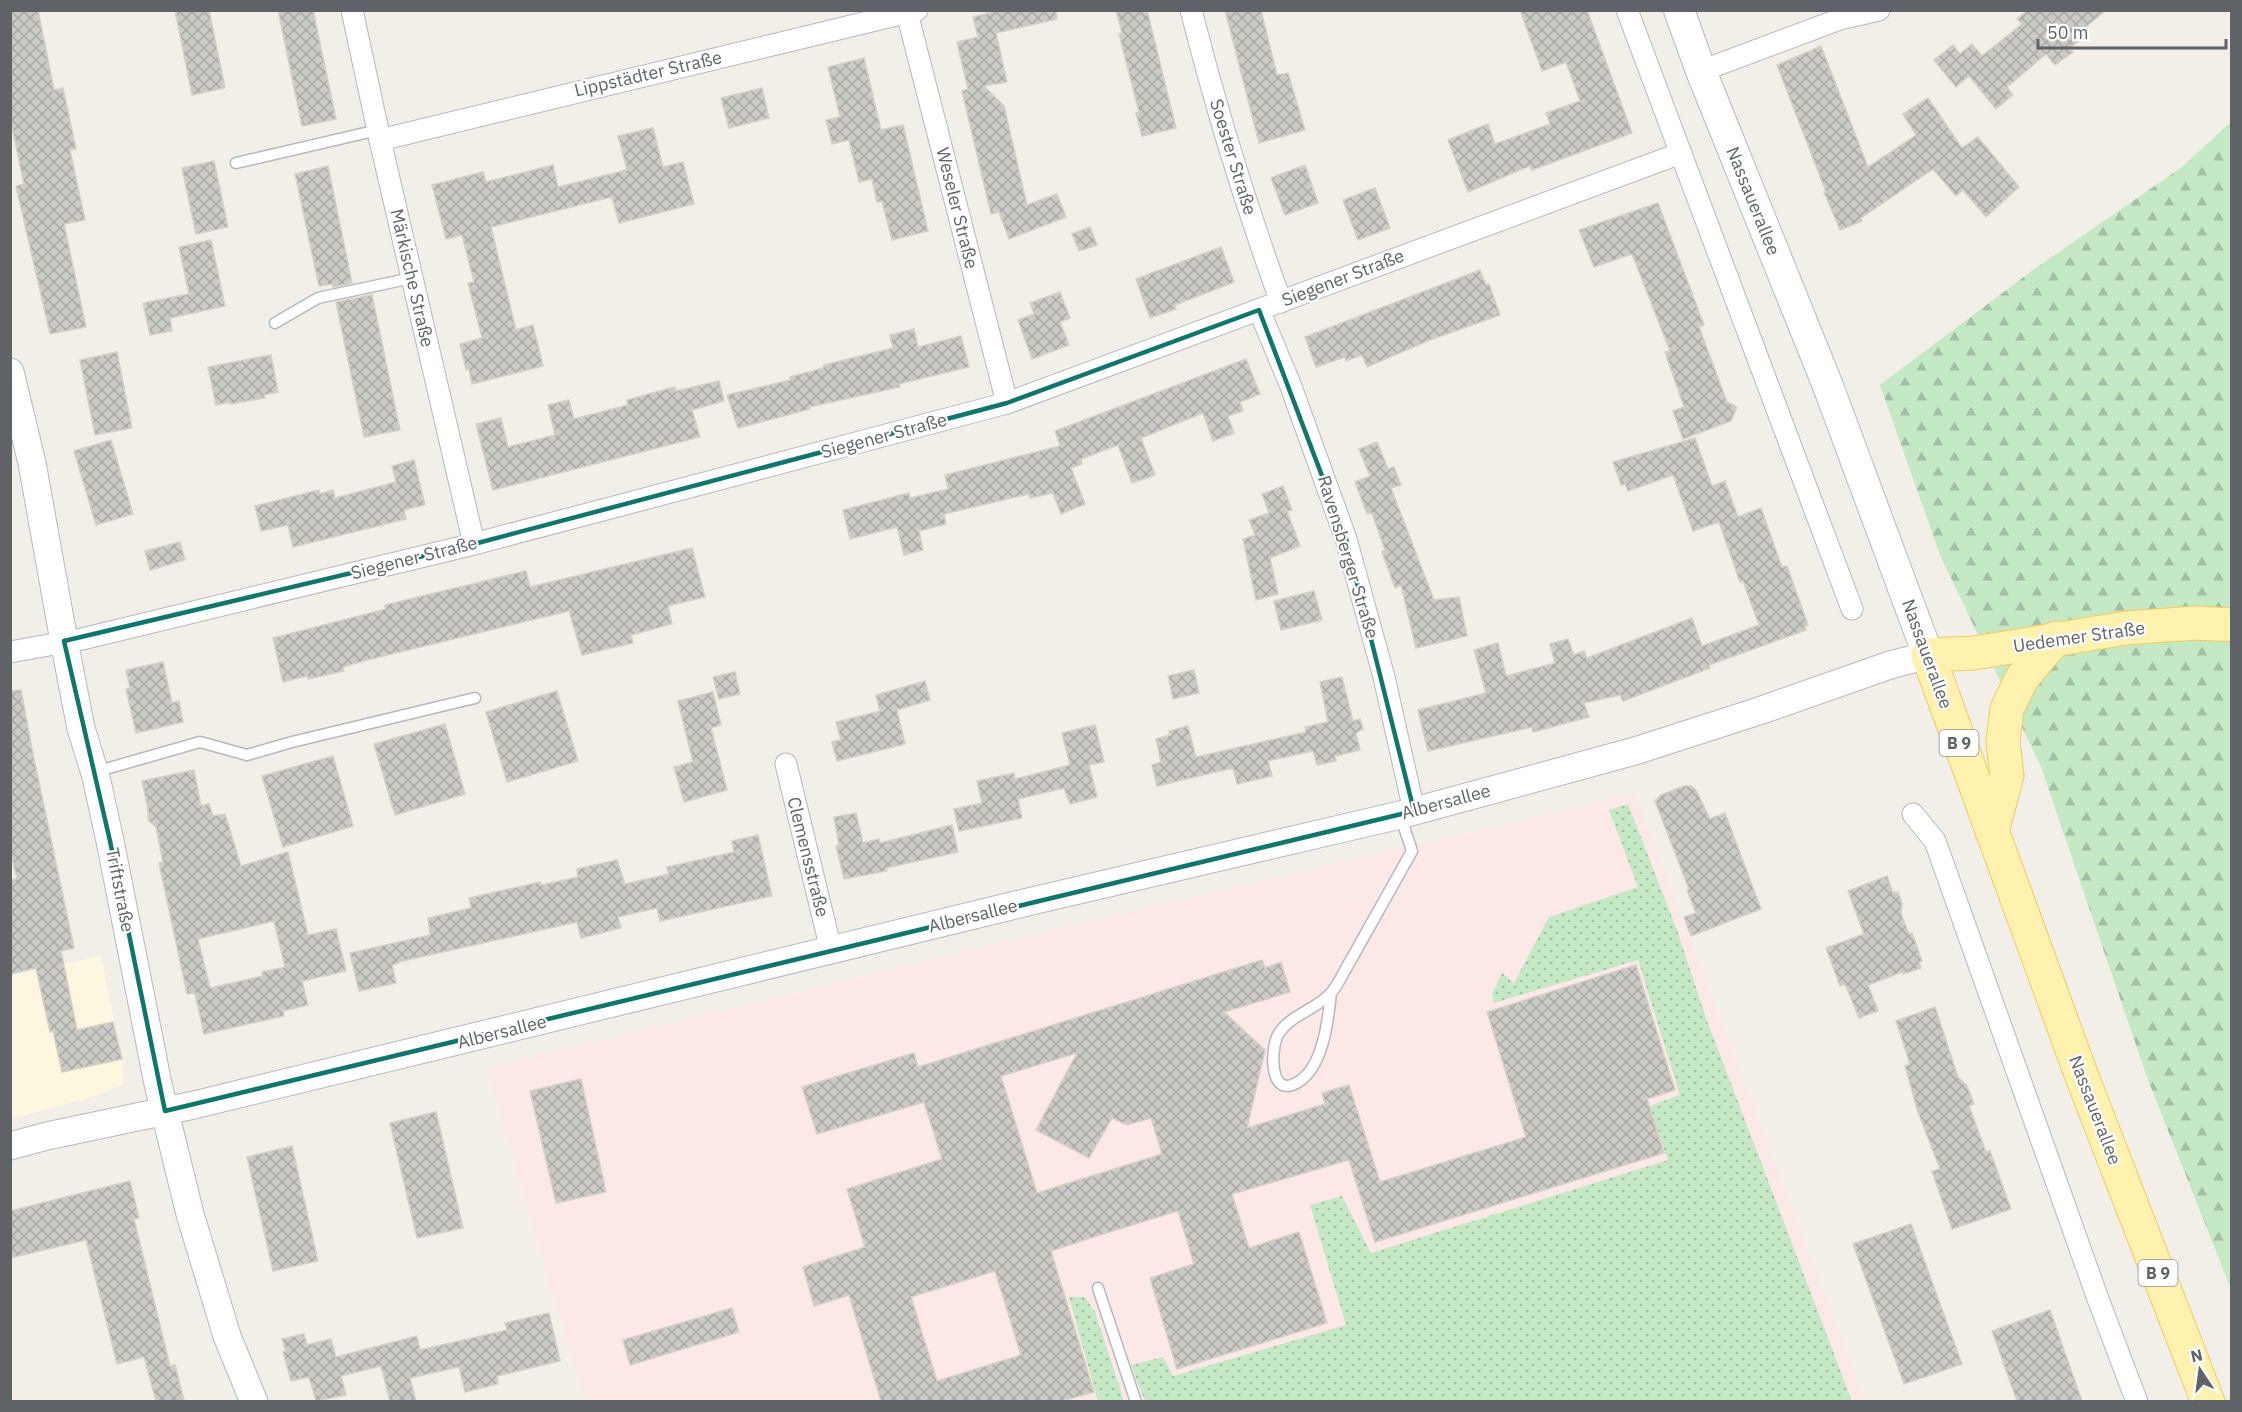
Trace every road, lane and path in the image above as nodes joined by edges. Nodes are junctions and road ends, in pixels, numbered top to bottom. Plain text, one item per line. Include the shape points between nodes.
1 (352, 10) edge
2 (1191, 10) edge
3 (1627, 10) edge
4 (1679, 10) edge
5 (1879, 10) edge
6 (912, 12) edge
7 (1701, 71) junction
8 (379, 135) junction
9 (1681, 153) junction
10 (236, 163) dead end
11 (412, 278) junction
12 (1281, 302) junction
13 (1259, 310) junction
14 (275, 323) dead end
15 (10, 372) edge
16 (1007, 403) junction
17 (474, 544) junction
18 (1852, 609) dead end
19 (2232, 625) edge
20 (2056, 638) junction
21 (64, 641) junction
22 (10, 652) edge
23 (1928, 655) junction
24 (475, 698) dead end
25 (786, 764) dead end
26 (94, 772) junction
27 (1407, 813) junction
28 (1913, 814) dead end
29 (1992, 831) junction
30 (831, 950) junction
31 (1331, 993) junction
32 (165, 1112) junction
33 (10, 1146) edge
34 (1098, 1288) dead end
35 (254, 1401) edge
36 (1136, 1401) edge
37 (2137, 1401) edge
38 (2208, 1401) edge

1 - 8 street, Märkische Straße
2 - 12 street, Soester Straße via 1249,213
3 - 9 street
4 - 7 main road, Nassauerallee
5 - 7 street via 1840,19
6 - 8 street, Lippstädter Straße
6 - 16 street, Weseler Straße
7 - 23 main road, Nassauerallee via 1828,386
8 - 10 lane
8 - 11 street, Märkische Straße
9 - 12 street, Siegener Straße
9 - 18 street
11 - 14 lane via 318,298
11 - 17 street, Märkische Straße
12 - 13 street, Siegener Straße
13 - 16 street, Siegener Straße
13 - 27 street, Ravensberger Straße via 1346,539 1384,677
15 - 21 street, Triftstraße via 32,463
16 - 17 street, Siegener Straße
17 - 21 street, Siegener Straße
19 - 20 main road, Uedemer Straße via 2196,623 2126,628
20 - 23 main road, Uedemer Straße via 1974,653
20 - 29 main road via 2022,678 2007,709 2002,741 2007,776
21 - 22 street, Siegener Straße
21 - 26 street, Triftstraße
23 - 27 street, Albersallee via 1635,751
23 - 29 main road, Nassauerallee / B 9
24 - 26 lane via 247,755 200,742
25 - 30 street, Clemensstraße
26 - 32 street, Triftstraße
27 - 30 street, Albersallee
27 - 31 lane via 1412,850
28 - 37 street via 1935,841
29 - 38 main road, Nassauerallee / B 9 via 2078,1067
30 - 32 street, Albersallee
31 - 31 lane via 1290,1021 1275,1041 1276,1080 1281,1085 1297,1083 1317,1059 1328,1022
32 - 33 street, Albersallee
32 - 35 street, Triftstraße via 190,1214 227,1336
34 - 36 lane

